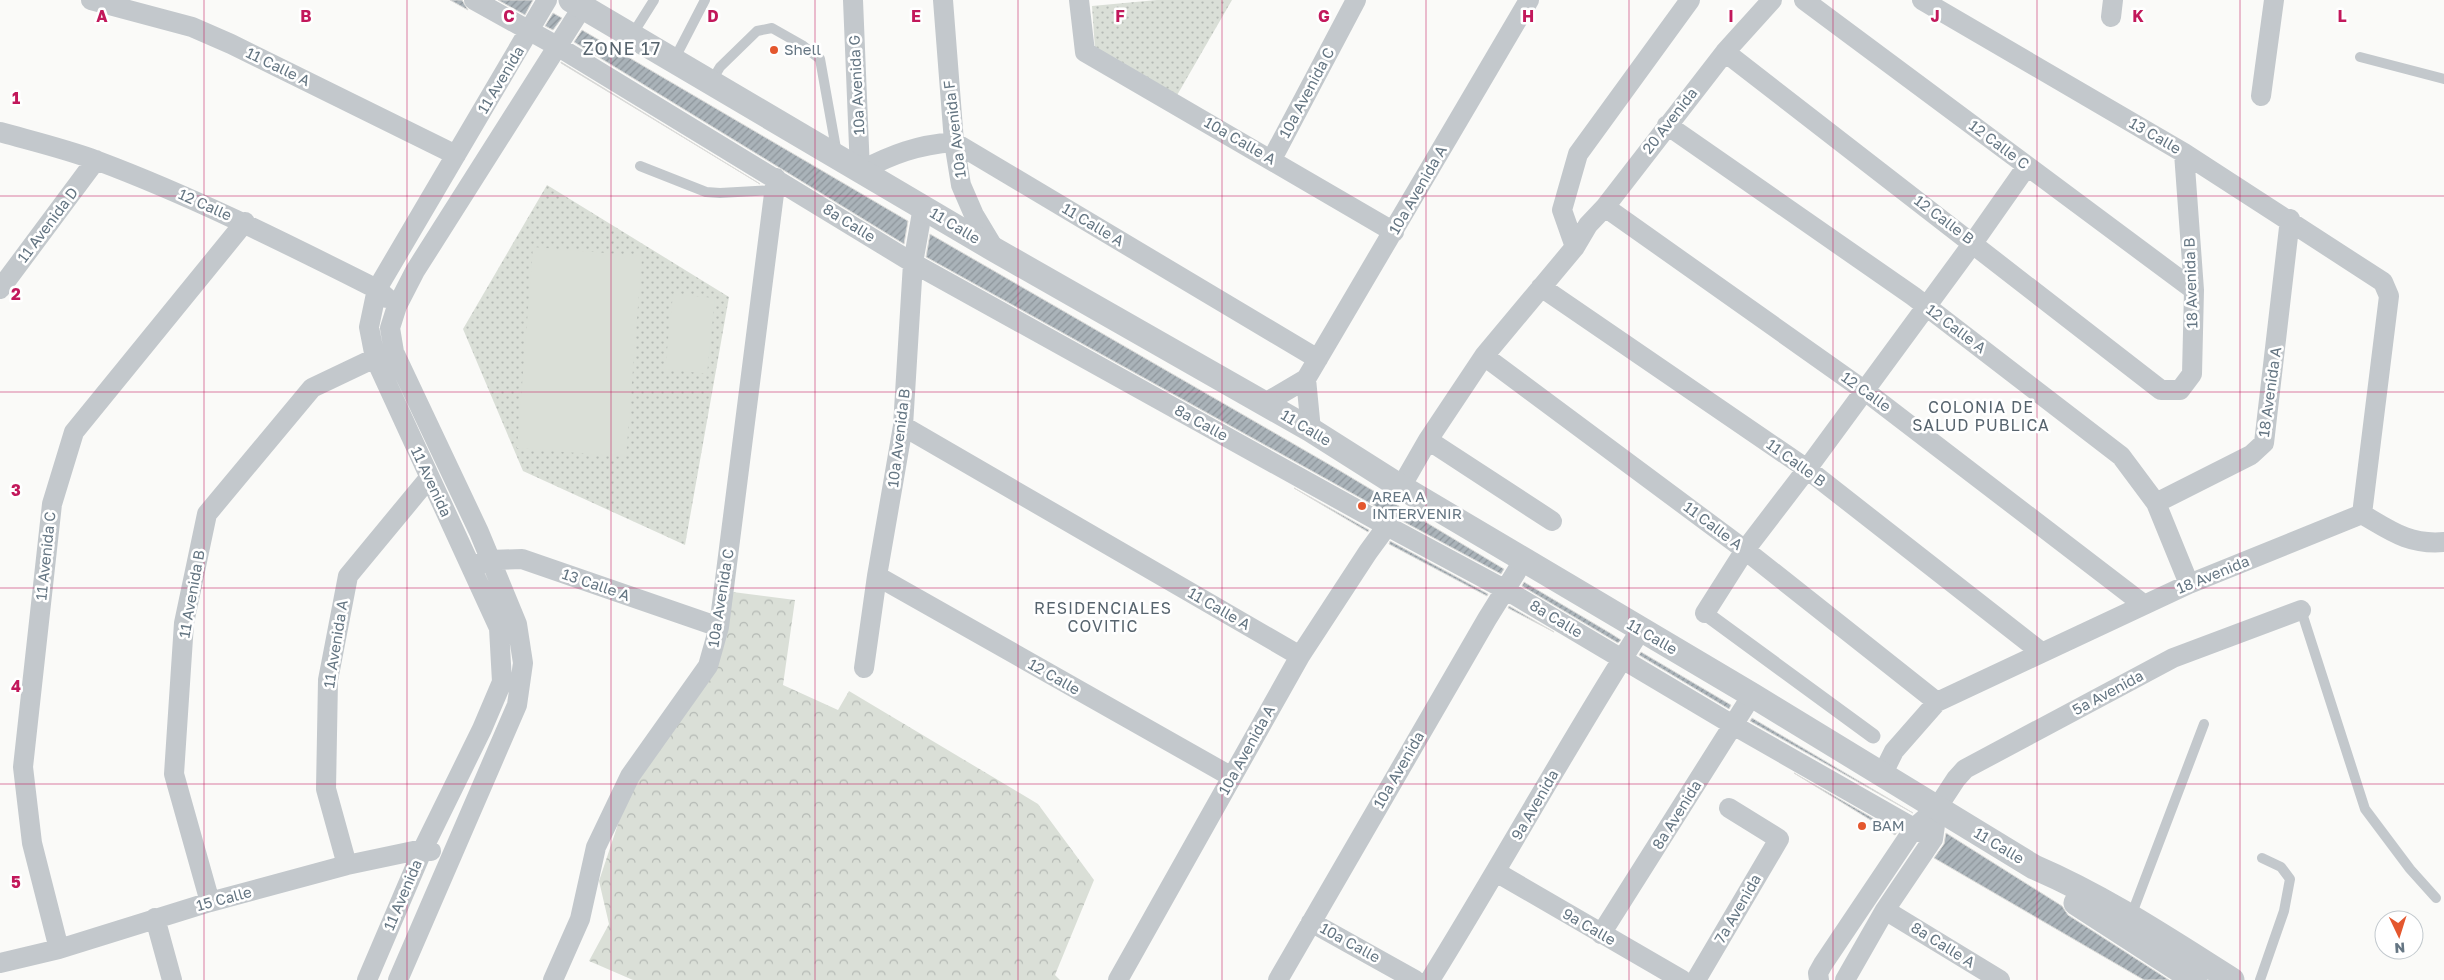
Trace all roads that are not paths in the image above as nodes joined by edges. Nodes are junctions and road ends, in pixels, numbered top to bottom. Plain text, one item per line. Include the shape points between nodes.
1 (91, 0) edge
2 (474, 0) edge
3 (547, 0) edge
4 (654, 0) edge
5 (705, 0) edge
6 (853, 0) edge
7 (943, 0) edge
8 (1079, 0) edge
9 (1356, 0) edge
10 (1529, 0) edge
11 (1690, 0) edge
12 (1772, 0) edge
13 (1804, 0) edge
14 (1922, 0) edge
15 (2274, 0) edge
16 (581, 2) edge
17 (530, 30) junction
18 (632, 35) junction
19 (557, 46) junction
20 (1724, 52) junction
21 (2360, 57) dead end
22 (674, 60) junction
23 (2444, 79) edge
24 (711, 82) junction
25 (2261, 96) dead end
26 (1667, 125) junction
27 (0, 132) edge
28 (954, 142) junction
29 (2184, 153) junction
30 (456, 155) junction
31 (838, 158) junction
32 (1272, 159) junction
33 (96, 160) junction
34 (640, 166) dead end
35 (2027, 166) junction
36 (860, 171) junction
37 (776, 184) junction
38 (923, 207) junction
39 (1605, 207) junction
40 (2290, 219) junction
41 (245, 222) junction
42 (1394, 232) junction
43 (1973, 243) junction
44 (1575, 247) junction
45 (995, 250) junction
46 (913, 263) junction
47 (1541, 287) junction
48 (0, 289) edge
49 (377, 289) junction
50 (2194, 290) junction
51 (397, 306) junction
52 (1927, 307) junction
53 (1484, 356) junction
54 (375, 358) junction
55 (1318, 359) junction
56 (1306, 379) junction
57 (2161, 390) joint
58 (1865, 391) junction
59 (1265, 403) junction
60 (903, 426) junction
61 (1311, 430) junction
62 (1428, 440) junction
63 (1808, 469) junction
64 (428, 478) junction
65 (1401, 487) junction
66 (2156, 503) junction
67 (2362, 514) junction
68 (1552, 521) dead end
69 (1387, 526) junction
70 (2444, 542) edge
71 (1744, 550) junction
72 (490, 560) junction
73 (1523, 561) junction
74 (471, 566) junction
75 (877, 576) junction
76 (2189, 584) junction
77 (1506, 590) junction
78 (2143, 604) junction
79 (2302, 610) joint
80 (1705, 613) joint
81 (719, 627) junction
82 (1640, 630) junction
83 (2041, 652) junction
84 (1300, 656) junction
85 (1622, 659) junction
86 (864, 668) dead end
87 (1752, 695) junction
88 (1937, 702) junction
89 (2204, 724) dead end
90 (1733, 725) junction
91 (1873, 736) dead end
92 (1882, 775) junction
93 (1232, 777) junction
94 (1729, 808) dead end
95 (1937, 808) junction
96 (1915, 827) junction
97 (1933, 839) junction
98 (423, 849) junction
99 (450, 857) junction
100 (2262, 858) dead end
101 (347, 865) junction
102 (2034, 867) junction
103 (1496, 872) junction
104 (2436, 898) dead end
105 (210, 902) junction
106 (1885, 910) junction
107 (2131, 916) junction
108 (155, 918) junction
109 (1311, 922) junction
110 (1601, 934) junction
111 (59, 949) junction
112 (0, 964) edge
113 (1822, 978) edge
114 (172, 980) edge
115 (367, 980) edge
116 (398, 980) edge
117 (553, 980) edge
118 (1118, 980) edge
119 (1278, 980) edge
120 (1415, 980) edge
121 (1430, 980) edge
122 (1682, 980) edge
123 (1696, 980) edge
124 (1845, 980) edge
125 (2000, 980) edge
126 (2195, 980) edge
127 (2232, 980) edge
128 (2260, 980) edge

1 - 30 street, 11 Calle A via 200,30
2 - 17 street, 8a Calle
3 - 17 street, 11 Avenida
4 - 18 lane
5 - 22 lane
6 - 36 street, 10a Avenida G
7 - 28 street, 10a Avenida F
8 - 32 street, 10a Calle A via 1085,52
9 - 32 street, 10a Avenida C
10 - 42 street, 10a Avenida A
11 - 44 street via 1578,154 1562,210
12 - 20 street, 20 Avenida
13 - 35 street, 12 Calle C
14 - 29 street, 13 Calle
15 - 25 street
16 - 18 street, 11 Calle
16 - 19 street, 11 Avenida
17 - 19 street, 8a Calle
17 - 30 street, 11 Avenida
18 - 22 street, 11 Calle
19 - 37 street, 8a Calle
19 - 51 street, 11 Avenida via 420,263
20 - 26 street, 20 Avenida
20 - 43 street, 12 Calle B
21 - 23 lane
22 - 24 street, 11 Calle
24 - 31 street, 11 Calle
24 - 31 lane via 720,68 757,31 772,28 802,45 820,59
26 - 39 street, 20 Avenida
26 - 52 street, 12 Calle A
27 - 33 street, 12 Calle
28 - 36 street via 928,144 894,154
28 - 45 street, 10a Avenida F via 961,185
28 - 55 street, 11 Calle A
29 - 40 street, 13 Calle
29 - 50 street, 18 Avenida B
30 - 49 street, 11 Avenida
31 - 36 street, 11 Calle
32 - 42 street, 10a Calle A
33 - 41 street, 12 Calle
33 - 48 street, 11 Avenida D
34 - 37 lane via 706,192 720,193
35 - 43 street
35 - 50 street, 12 Calle C
36 - 38 street, 11 Calle
37 - 46 street, 8a Calle
37 - 81 street, 10a Avenida C
38 - 45 street, 11 Calle
38 - 46 street, 10a Avenida B
39 - 44 street, 20 Avenida via 1588,225
39 - 58 street, 12 Calle
40 - 66 street, 18 Avenida A via 2264,443 2251,455
40 - 67 street, 13 Calle via 2383,282 2389,296
41 - 49 street, 12 Calle
41 - 111 street, 11 Avenida C via 74,432 52,504 23,767 32,844
42 - 55 street, 10a Avenida A
43 - 52 street
43 - 57 street, 12 Calle B
44 - 47 street, 20 Avenida
45 - 59 street, 11 Calle
46 - 60 street, 10a Avenida B
46 - 69 street, 8a Calle
47 - 53 street, 20 Avenida
47 - 63 street, 11 Calle B
49 - 51 street, 12 Calle
49 - 54 street, 11 Avenida via 369,328
50 - 57 street, 18 Avenida B via 2192,374 2180,390
51 - 72 street, 11 Avenida via 390,328 394,352
52 - 58 street
52 - 66 street, 12 Calle A via 2121,456
53 - 62 street, 20 Avenida
53 - 71 street, 11 Calle A
54 - 64 street, 11 Avenida
54 - 105 street, 11 Avenida B via 312,388 207,514 184,623 174,774
55 - 56 street, 10a Avenida A
56 - 59 street, 10a Avenida A
56 - 61 street
58 - 63 street
58 - 78 street, 12 Calle
59 - 61 street, 11 Calle
60 - 75 street, 10a Avenida B
60 - 84 street, 11 Calle A
61 - 65 street, 11 Calle
62 - 65 street, 20 Avenida
62 - 68 street
63 - 71 street
63 - 83 street, 11 Calle B
64 - 74 street, 11 Avenida
64 - 101 street, 11 Avenida A via 348,576 328,680 326,789
65 - 73 street, 11 Calle
66 - 76 street, 12 Calle A
67 - 70 street via 2400,537 2425,543
67 - 76 street, 18 Avenida
69 - 77 street, 8a Calle
69 - 84 street, 10a Avenida A
71 - 80 street
71 - 88 street, 11 Calle A
72 - 74 street, 13 Calle A
72 - 81 street, 13 Calle A via 522,559
72 - 99 street, 11 Avenida via 517,624 522,672 517,705
73 - 77 street, 10a Avenida
73 - 82 street, 11 Calle
74 - 98 street, 11 Avenida via 499,628 502,682
75 - 86 street, 10a Avenida B
75 - 93 street, 12 Calle
76 - 78 street, 18 Avenida
77 - 85 street, 8a Calle
77 - 109 street, 10a Avenida
78 - 83 street, 18 Avenida
79 - 95 street, 5a Avenida via 2173,658 1966,769
79 - 104 lane via 2365,809
80 - 91 street
81 - 117 street, 10a Avenida C via 708,666 630,776 596,847 580,919
82 - 85 street, 9a Avenida
82 - 87 street, 11 Calle
83 - 88 street, 18 Avenida
84 - 93 street, 10a Avenida A
85 - 90 street, 8a Calle
85 - 103 street, 9a Avenida
87 - 90 street, 8a Avenida
87 - 92 street, 11 Calle
88 - 92 street, 18 Avenida via 1894,751
89 - 107 lane
90 - 96 street, 8a Calle
90 - 110 street, 8a Avenida
92 - 95 street, 11 Calle
93 - 118 street, 10a Avenida A
94 - 123 street, 7a Avenida via 1779,838
95 - 96 street, 5a Avenida
95 - 97 street, 5a Avenida
95 - 102 street, 11 Calle
96 - 97 street, 8a Calle
96 - 113 street, 5a Avenida
97 - 106 street, 5a Avenida
98 - 99 street, 15 Calle
98 - 101 street, 15 Calle
98 - 115 street, 11 Avenida
99 - 116 street, 11 Avenida
100 - 128 lane via 2281,867 2290,879 2284,911
101 - 105 street, 15 Calle
102 - 107 street, 11 Calle
102 - 126 street, 11 Calle via 2070,899
103 - 110 street, 9a Calle
103 - 121 street, 9a Avenida
105 - 108 street, 15 Calle
106 - 124 street, 5a Avenida
106 - 125 street, 8a Calle A
107 - 127 street, 11 Calle
108 - 111 street, 15 Calle
108 - 114 street
109 - 119 street, 10a Avenida
109 - 120 street, 10a Calle
110 - 122 street, 9a Calle
111 - 112 street, 15 Calle

